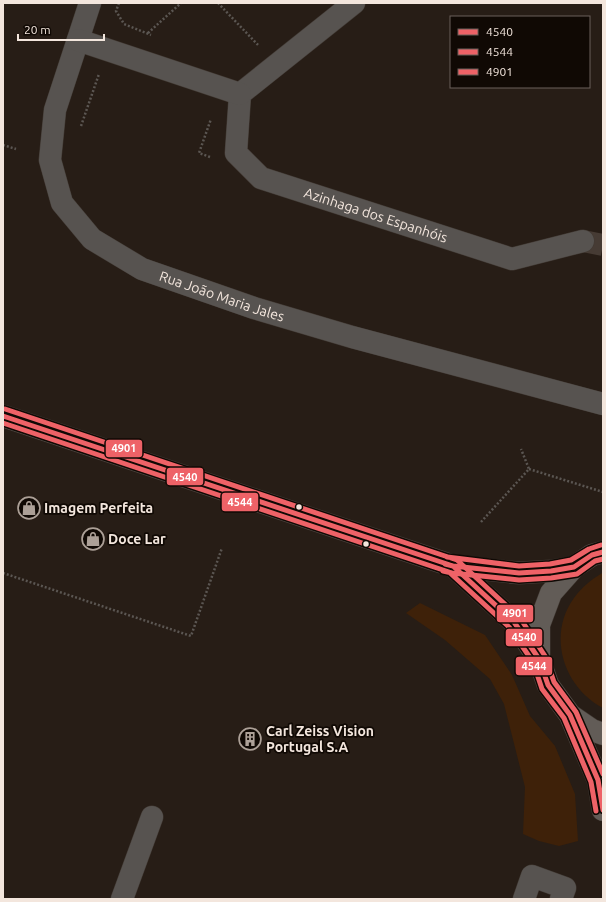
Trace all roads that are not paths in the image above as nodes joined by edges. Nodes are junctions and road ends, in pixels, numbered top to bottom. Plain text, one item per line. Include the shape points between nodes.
1 (90, 3) edge
2 (354, 3) edge
3 (78, 40) junction
4 (240, 94) junction
5 (583, 241) tunnel mouth
6 (603, 404) edge
7 (3, 416) edge
8 (599, 549) edge
9 (453, 566) junction
10 (574, 567) junction
11 (539, 659) junction
12 (570, 715) junction
13 (603, 734) edge
14 (603, 810) edge
15 (152, 818) dead end
16 (122, 899) edge
17 (524, 899) edge
18 (561, 899) edge

1 - 3 street, Rua João Maria Jales
2 - 4 street
3 - 4 street
3 - 6 street, Rua João Maria Jales via 55,110 50,160 62,203 92,240 142,269 254,308
4 - 5 street, Azinhaga dos Espanhóis via 236,153 261,178 512,259
7 - 9 main road
8 - 10 main road
9 - 10 main road via 519,573
9 - 11 main road via 514,622
10 - 11 main road via 551,593 539,625
11 - 12 main road via 548,685
12 - 13 main road via 592,730
12 - 14 main road via 598,780
15 - 16 street
17 - 18 street via 532,876 565,888

